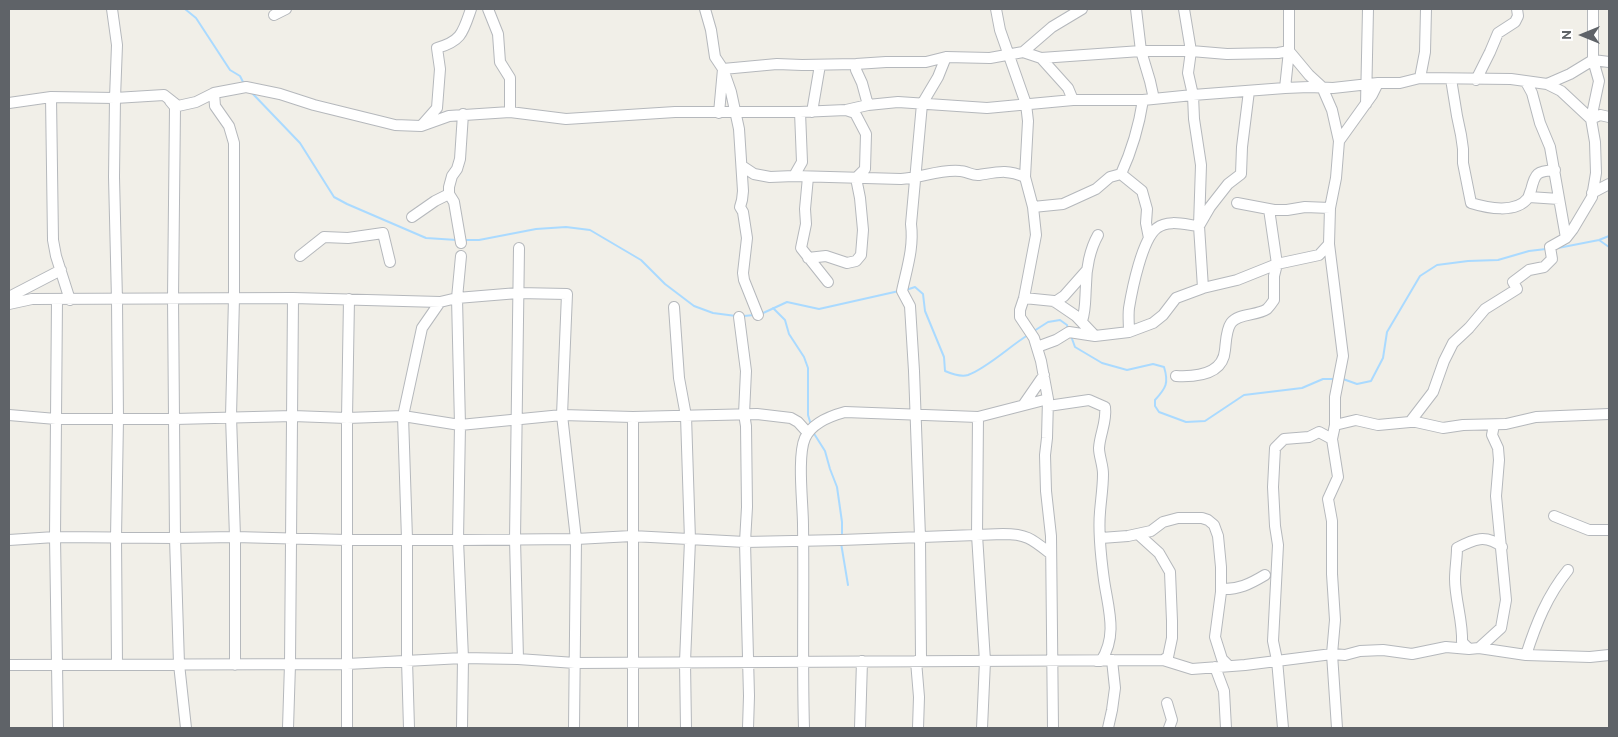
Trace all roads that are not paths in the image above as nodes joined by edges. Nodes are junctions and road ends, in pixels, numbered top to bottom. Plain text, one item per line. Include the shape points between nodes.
1 (112, 9) edge
2 (286, 9) edge
3 (471, 9) edge
4 (488, 9) edge
5 (705, 9) edge
6 (996, 9) edge
7 (1082, 9) edge
8 (1136, 9) edge
9 (1184, 9) edge
10 (1289, 9) edge
11 (1368, 9) edge
12 (1426, 9) edge
13 (1517, 9) edge
14 (1593, 9) edge
15 (274, 15) dead end
16 (1140, 51) junction
17 (1191, 51) junction
18 (1289, 51) junction
19 (1023, 52) junction
20 (1009, 54) junction
21 (946, 57) junction
22 (1041, 58) junction
23 (1593, 60) junction
24 (1609, 62) edge
25 (856, 64) junction
26 (820, 65) junction
27 (723, 69) junction
28 (1420, 78) junction
29 (1451, 79) junction
30 (1476, 80) junction
31 (1526, 82) junction
32 (1378, 83) junction
33 (1367, 84) junction
34 (1547, 84) junction
35 (1322, 87) junction
36 (1285, 88) junction
37 (1249, 91) junction
38 (214, 94) junction
39 (1193, 94) junction
40 (164, 95) junction
41 (51, 97) junction
42 (114, 98) junction
43 (1148, 99) junction
44 (1073, 100) junction
45 (9, 103) edge
46 (922, 104) junction
47 (1026, 104) junction
48 (1366, 104) junction
49 (868, 105) junction
50 (846, 110) junction
51 (510, 112) junction
52 (800, 112) junction
53 (812, 112) junction
54 (719, 113) junction
55 (734, 113) junction
56 (463, 114) junction
57 (1609, 117) edge
58 (1592, 119) junction
59 (421, 126) junction
60 (1339, 140) junction
61 (742, 166) junction
62 (1555, 170) junction
63 (1121, 174) junction
64 (794, 176) junction
65 (808, 177) junction
66 (1025, 177) junction
67 (856, 178) junction
68 (916, 178) junction
69 (1609, 184) edge
70 (1592, 193) junction
71 (449, 194) junction
72 (1529, 197) junction
73 (1559, 199) junction
74 (1237, 203) dead end
75 (1033, 207) junction
76 (1330, 208) junction
77 (1269, 209) junction
78 (412, 217) dead end
79 (1199, 226) junction
80 (1098, 235) dead end
81 (1149, 238) junction
82 (1566, 238) junction
83 (460, 242) dead end
84 (1329, 244) junction
85 (519, 248) dead end
86 (300, 256) dead end
87 (461, 256) dead end
88 (808, 258) junction
89 (390, 262) dead end
90 (1277, 264) junction
91 (61, 270) junction
92 (1087, 270) junction
93 (828, 282) dead end
94 (1203, 288) junction
95 (518, 294) junction
96 (9, 297) edge
97 (173, 298) junction
98 (234, 298) junction
99 (293, 298) junction
100 (349, 298) junction
101 (457, 298) junction
102 (1024, 298) junction
103 (57, 300) junction
104 (70, 300) junction
105 (117, 300) junction
106 (440, 302) junction
107 (1055, 302) junction
108 (9, 304) edge
109 (674, 307) dead end
110 (758, 315) dead end
111 (739, 316) dead end
112 (1082, 321) junction
113 (1129, 332) junction
114 (1095, 336) junction
115 (1037, 347) junction
116 (1044, 375) junction
117 (1176, 376) dead end
118 (1048, 403) junction
119 (1024, 404) junction
120 (744, 414) junction
121 (1609, 414) edge
122 (9, 415) edge
123 (562, 415) junction
124 (916, 415) junction
125 (231, 416) junction
126 (293, 416) junction
127 (403, 416) junction
128 (686, 416) junction
129 (633, 417) junction
130 (347, 418) junction
131 (978, 418) junction
132 (56, 419) junction
133 (118, 419) junction
134 (174, 419) junction
135 (516, 419) junction
136 (1410, 422) junction
137 (460, 425) junction
138 (1335, 425) junction
139 (1494, 425) junction
140 (808, 433) junction
141 (1332, 439) junction
142 (1554, 516) dead end
143 (1609, 530) edge
144 (1138, 534) junction
145 (976, 535) junction
146 (632, 536) junction
147 (56, 537) junction
148 (235, 537) junction
149 (920, 537) junction
150 (116, 538) junction
151 (175, 538) junction
152 (291, 538) junction
153 (1101, 538) junction
154 (407, 539) junction
155 (516, 539) junction
156 (576, 539) junction
157 (9, 540) edge
158 (347, 540) junction
159 (458, 540) junction
160 (690, 540) junction
161 (803, 540) junction
162 (745, 542) junction
163 (1502, 547) junction
164 (1051, 554) junction
165 (1568, 570) dead end
166 (1265, 575) dead end
167 (1221, 588) junction
168 (1474, 648) junction
169 (1332, 654) junction
170 (1526, 656) junction
171 (1609, 656) edge
172 (463, 658) junction
173 (518, 658) junction
174 (407, 660) junction
175 (918, 660) junction
176 (1091, 660) junction
177 (1112, 660) junction
178 (1163, 660) junction
179 (1277, 660) junction
180 (985, 661) junction
181 (1052, 661) junction
182 (633, 662) junction
183 (685, 662) junction
184 (748, 662) junction
185 (802, 662) junction
186 (862, 662) junction
187 (576, 663) junction
188 (117, 664) junction
189 (179, 664) junction
190 (290, 664) junction
191 (347, 664) junction
192 (9, 665) edge
193 (56, 665) junction
194 (235, 665) junction
195 (1228, 665) junction
196 (1214, 667) junction
197 (1167, 703) dead end
198 (58, 728) edge
199 (186, 728) edge
200 (288, 728) edge
201 (347, 728) edge
202 (410, 728) edge
203 (462, 728) edge
204 (574, 728) edge
205 (632, 728) edge
206 (686, 728) edge
207 (748, 728) edge
208 (804, 728) edge
209 (860, 728) edge
210 (918, 728) edge
211 (982, 728) edge
212 (1053, 728) edge
213 (1108, 728) edge
214 (1169, 728) edge
215 (1226, 728) edge
216 (1283, 728) edge
217 (1338, 728) edge

1 - 42 street via 117,45
2 - 15 street
3 - 59 street via 463,32 451,44 437,48 440,69 437,108
4 - 51 street via 498,34 500,62 510,78
5 - 27 street via 715,57
6 - 20 street
7 - 19 street via 1052,27
8 - 16 street
9 - 17 street
10 - 18 street
11 - 33 street
12 - 28 street
13 - 30 street via 1515,22 1498,33
14 - 23 street
16 - 17 street
16 - 22 street
16 - 43 street via 1150,81
17 - 18 street via 1227,54
17 - 39 street via 1188,73
18 - 35 street
18 - 36 street
19 - 20 street
19 - 22 street
20 - 21 street via 990,58
20 - 47 street
21 - 25 street via 926,62
21 - 46 street
22 - 44 street via 1068,88
23 - 24 street
23 - 34 street
23 - 58 street via 1599,86
25 - 26 street
25 - 49 street
26 - 27 street via 777,64
26 - 53 street
27 - 54 street
27 - 55 street
28 - 29 street
28 - 32 street via 1400,83
29 - 30 street
29 - 72 street via 1471,203 1486,207 1512,207
30 - 31 street
31 - 34 street
31 - 62 street
32 - 33 street
32 - 48 street
33 - 35 street
33 - 48 street
34 - 58 street via 1561,91
35 - 36 street
35 - 60 street
36 - 37 street
37 - 39 street
37 - 79 street via 1241,174 1228,184
38 - 40 street via 178,106
38 - 59 street via 246,87 395,125
38 - 98 street via 215,106 229,126 234,143
39 - 43 street
39 - 79 street via 1201,165
40 - 42 street
40 - 97 street via 175,107
41 - 42 street
41 - 45 street
41 - 91 street via 53,240
42 - 105 street
43 - 44 street
43 - 63 street
44 - 47 street
46 - 47 street via 987,108
46 - 49 street
46 - 68 street
47 - 66 street
48 - 60 street
49 - 50 street
50 - 53 street
50 - 67 street via 855,113 866,134 865,170
51 - 54 street via 566,118 667,112
51 - 56 street
52 - 53 street
52 - 55 street
52 - 64 street via 802,162
54 - 55 street
55 - 61 street via 739,129
56 - 59 street
56 - 71 street via 460,159 450,181
57 - 58 street via 1600,115
58 - 70 street via 1596,173
60 - 76 street
61 - 64 street via 760,176
61 - 110 street via 740,207 747,238 743,273
62 - 72 street via 1542,171 1534,178
62 - 73 street
63 - 75 street via 1063,204
63 - 81 street via 1142,191
64 - 65 street
65 - 67 street
65 - 88 street via 806,224 801,244
66 - 68 street via 1013,172 977,175 961,171
66 - 75 street
67 - 68 street
67 - 88 street via 863,230 861,255 847,264 826,256
68 - 124 street via 912,248 902,290 910,306
69 - 70 street
70 - 82 street via 1592,199
71 - 78 street
71 - 83 street via 454,202
72 - 73 street
73 - 82 street
74 - 77 street
75 - 102 street via 1036,235
76 - 77 street
76 - 84 street
77 - 90 street
79 - 81 street via 1177,222 1158,227
79 - 94 street
80 - 92 street
81 - 113 street via 1133,288
82 - 136 street via 1550,246 1552,259 1544,267 1529,270 1513,282 1517,289 1485,309 1453,343 1433,392
84 - 90 street via 1319,255
84 - 138 street via 1343,356 1335,396
85 - 95 street
86 - 89 street via 324,237 348,238 383,233
87 - 101 street
88 - 93 street
90 - 94 street via 1237,280
90 - 117 street via 1274,300 1266,309 1237,318 1230,324 1220,364 1211,372 1193,377
91 - 96 street
91 - 104 street
92 - 107 street
92 - 112 street
94 - 113 street via 1176,298 1153,323
95 - 101 street
95 - 123 street via 567,294
95 - 135 street
97 - 98 street
97 - 105 street
97 - 134 street
98 - 99 street
98 - 125 street
99 - 100 street
99 - 126 street
100 - 106 street
100 - 130 street
101 - 106 street
101 - 137 street
102 - 107 street
102 - 115 street via 1020,317
103 - 104 street
103 - 108 street
103 - 132 street
104 - 105 street
105 - 133 street
106 - 127 street via 422,328
107 - 112 street
109 - 128 street via 679,378
111 - 120 street via 746,372
112 - 114 street
113 - 114 street
114 - 115 street via 1069,332
115 - 116 street
116 - 118 street
116 - 119 street
118 - 119 street
118 - 153 street via 1089,400 1105,407 1099,448 1103,471
118 - 164 street via 1045,455
119 - 131 street
120 - 128 street
120 - 140 street via 791,418
120 - 162 street via 747,468
121 - 139 street via 1536,417
122 - 132 street
123 - 129 street
123 - 135 street
123 - 156 street
124 - 131 street
124 - 140 street via 845,412 831,416
124 - 149 street
125 - 126 street
125 - 134 street
125 - 148 street
126 - 130 street
126 - 152 street
127 - 130 street
127 - 137 street
127 - 154 street
128 - 129 street
128 - 160 street
129 - 146 street
130 - 158 street
131 - 145 street
132 - 133 street
132 - 147 street
133 - 134 street
133 - 150 street
134 - 151 street
135 - 137 street
135 - 155 street
136 - 138 street via 1378,425 1356,420
136 - 139 street via 1443,428
137 - 159 street
138 - 141 street
139 - 163 street via 1492,435 1499,460 1496,496
140 - 161 street via 804,439 801,472
141 - 169 street via 1338,477 1328,499 1332,521 1335,620
141 - 179 street via 1319,432 1308,437 1284,439 1275,448 1273,487 1278,546 1273,642
142 - 143 street via 1589,530
144 - 153 street
144 - 167 street via 1178,518 1208,520 1218,536
144 - 178 street via 1159,553 1170,572 1172,638 1168,657
145 - 149 street
145 - 164 street via 1019,534 1033,539
145 - 180 street
146 - 156 street
146 - 160 street
146 - 182 street
147 - 150 street
147 - 157 street
147 - 193 street
148 - 151 street
148 - 152 street
148 - 194 street
149 - 161 street
149 - 175 street
150 - 151 street
150 - 188 street
151 - 189 street
152 - 158 street
152 - 190 street
153 - 176 street via 1110,639 1101,661
154 - 158 street
154 - 159 street
154 - 174 street
155 - 156 street
155 - 159 street
155 - 173 street
156 - 187 street
158 - 191 street
159 - 172 street
160 - 162 street
160 - 183 street
161 - 162 street
161 - 185 street
162 - 184 street
163 - 168 street via 1506,600 1501,628
163 - 168 street via 1494,540 1481,538 1457,548 1455,579 1462,642
164 - 181 street
165 - 170 street via 1544,605
166 - 167 street via 1240,588
167 - 195 street via 1216,637 1222,658
168 - 169 street via 1446,647 1412,654 1383,650
168 - 170 street
169 - 179 street
169 - 217 street
170 - 171 street
172 - 173 street
172 - 174 street
172 - 203 street
173 - 187 street
174 - 191 street
174 - 202 street
175 - 180 street
175 - 186 street
175 - 210 street
176 - 177 street
176 - 181 street
177 - 178 street
177 - 213 street via 1115,688
178 - 196 street via 1192,669
179 - 195 street
179 - 216 street
180 - 181 street
180 - 211 street
181 - 212 street
182 - 183 street
182 - 187 street
182 - 205 street
183 - 184 street
183 - 206 street
184 - 185 street
184 - 207 street
185 - 186 street
185 - 208 street
186 - 209 street
187 - 204 street
188 - 189 street
188 - 193 street
189 - 194 street
189 - 199 street
190 - 191 street
190 - 194 street
190 - 200 street
191 - 201 street
192 - 193 street
193 - 198 street
195 - 196 street
196 - 215 street via 1224,691
197 - 214 street via 1172,720

